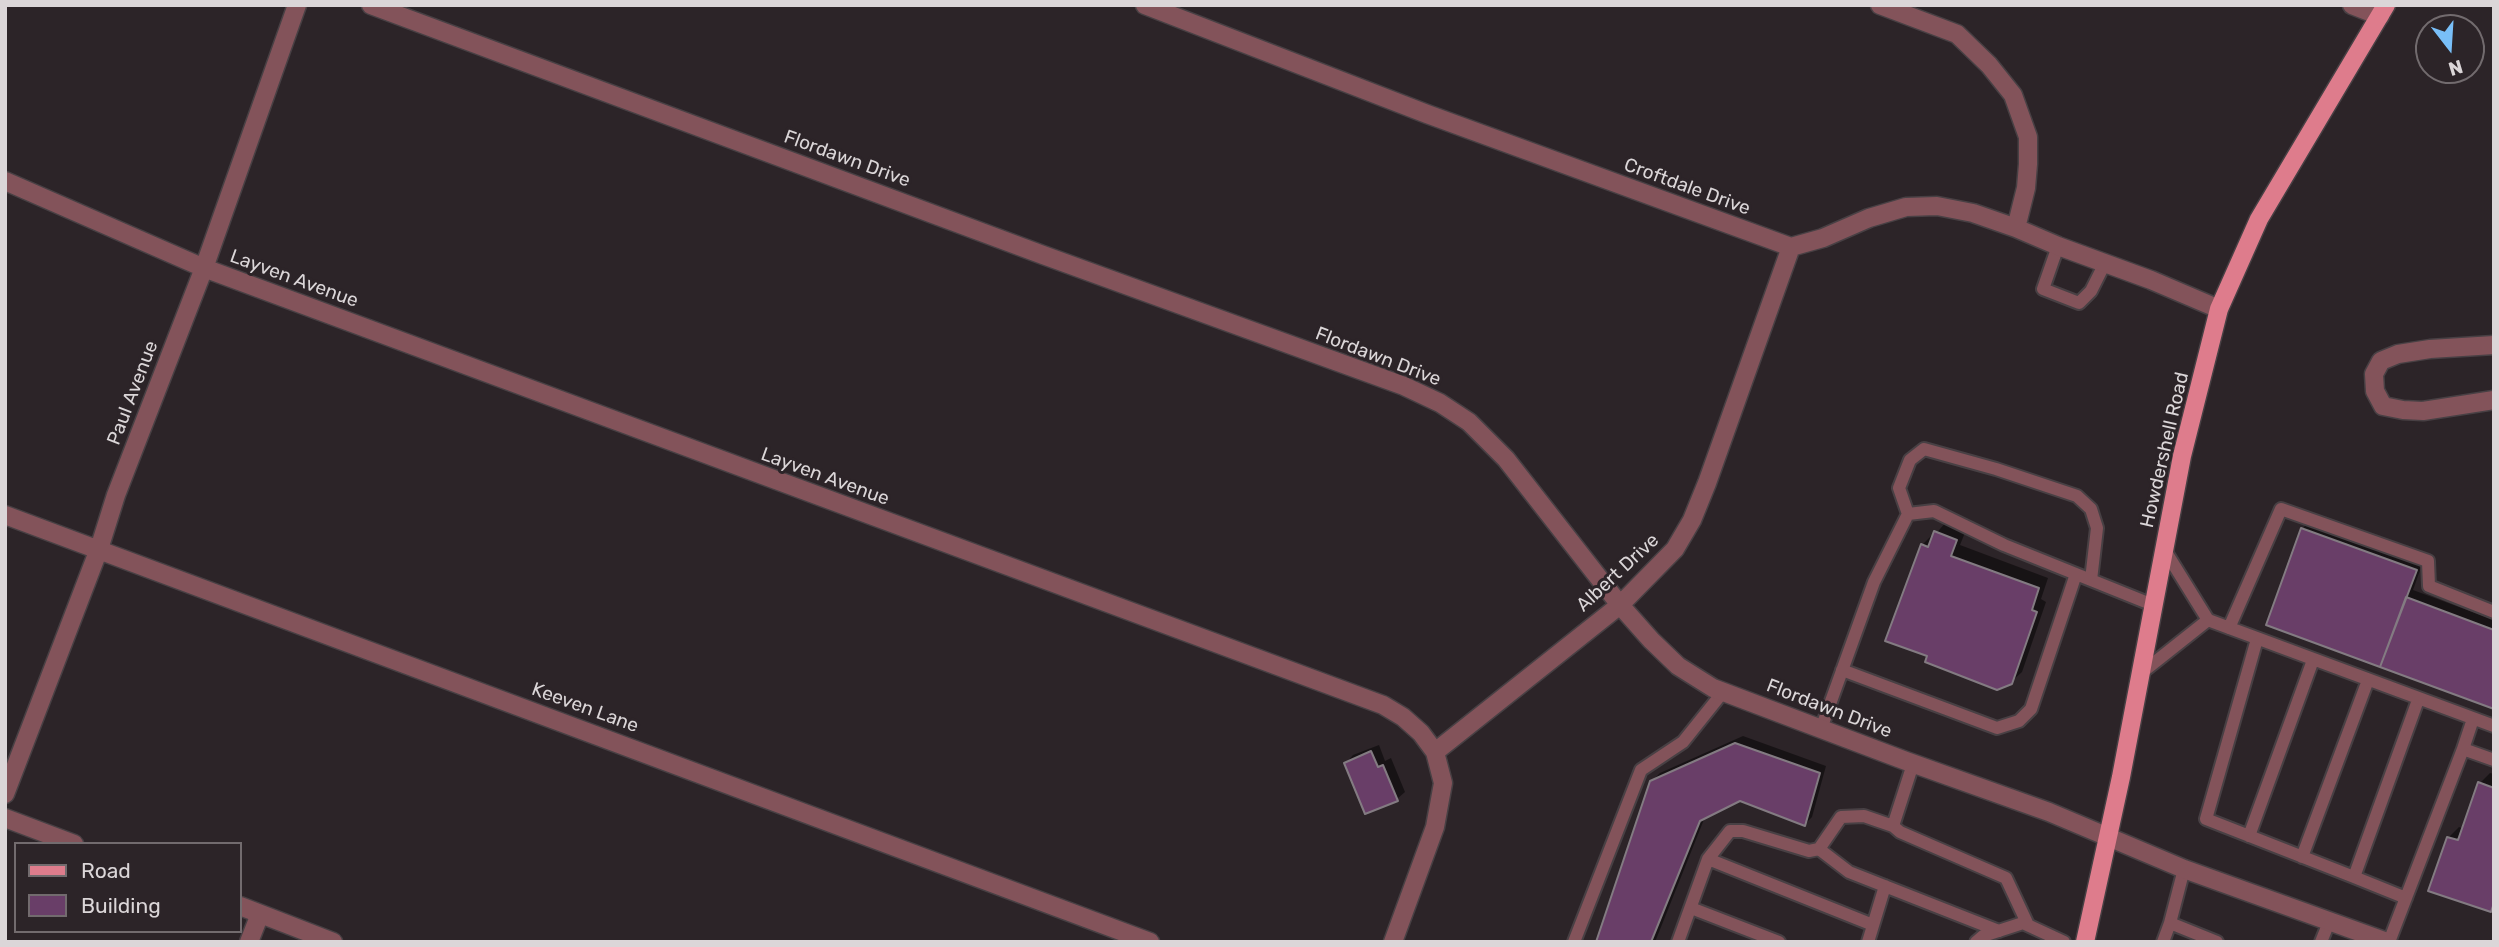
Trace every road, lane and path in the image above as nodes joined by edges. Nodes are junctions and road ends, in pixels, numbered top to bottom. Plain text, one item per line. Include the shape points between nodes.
1 (297, 5) edge
2 (371, 5) edge
3 (1145, 5) edge
4 (1880, 5) edge
5 (2352, 5) edge
6 (2383, 10) edge
7 (5, 181) edge
8 (2016, 228) junction
9 (2059, 246) junction
10 (1791, 247) junction
11 (2105, 263) junction
12 (204, 268) junction
13 (2219, 309) junction
14 (2494, 345) edge
15 (2494, 400) edge
16 (1908, 514) junction
17 (5, 515) edge
18 (99, 549) junction
19 (2164, 549) junction
20 (2076, 574) junction
21 (2091, 580) junction
22 (1620, 605) junction
23 (2153, 605) junction
24 (2494, 612) edge
25 (2208, 620) junction
26 (2229, 628) junction
27 (2257, 639) junction
28 (2313, 660) junction
29 (1842, 670) junction
30 (2139, 674) junction
31 (2368, 680) junction
32 (1723, 692) junction
33 (2418, 700) junction
34 (2473, 719) junction
35 (2494, 726) edge
36 (1821, 729) junction
37 (2463, 749) junction
38 (1435, 752) junction
39 (2494, 760) edge
40 (1913, 764) junction
41 (5, 794) edge
42 (5, 818) edge
43 (1893, 826) junction
44 (2249, 836) junction
45 (2107, 838) junction
46 (70, 842) edge
47 (1818, 849) junction
48 (2302, 857) junction
49 (1708, 859) junction
50 (2184, 869) junction
51 (2354, 877) junction
52 (1885, 886) junction
53 (2406, 898) junction
54 (242, 907) edge
55 (1691, 908) junction
56 (260, 914) junction
57 (2329, 922) junction
58 (2170, 923) junction
59 (1873, 925) junction
60 (2028, 925) junction
61 (1999, 931) junction
62 (249, 942) edge
63 (333, 942) edge
64 (1150, 942) edge
65 (1393, 942) edge
66 (1574, 942) edge
67 (1678, 942) edge
68 (1779, 942) edge
69 (1868, 942) edge
70 (1976, 942) edge
71 (2064, 942) edge
72 (2085, 942) edge
73 (2163, 942) edge
74 (2217, 942) edge
75 (2321, 942) edge
76 (2388, 942) edge

1 - 12 street, Paul Avenue
2 - 22 street, Flordawn Drive via 1440,403 1469,422 1506,459
3 - 10 street, Croftdale Drive
4 - 8 street via 1957,34 2013,95 2028,137 2026,188
5 - 6 street
6 - 13 main road, Howdershell Road via 2259,219
7 - 12 street, Layven Avenue
8 - 9 street
8 - 10 street via 1937,206 1906,207
9 - 11 street
9 - 11 lane via 2043,289 2079,303 2091,291
10 - 22 street, Albert Drive via 1692,520 1675,549
11 - 13 street
12 - 18 street, Paul Avenue
12 - 38 street, Layven Avenue via 1383,705 1421,733
13 - 19 main road, Howdershell Road
14 - 15 street via 2398,354 2381,361 2374,374 2375,391 2383,406 2423,411
16 - 20 lane via 1934,511
16 - 21 lane via 1899,488 1910,460 1924,449 2077,496 2091,509 2097,528
16 - 29 lane via 1874,582
17 - 18 street, Keeven Lane
18 - 41 street, Paul Avenue
18 - 64 street, Keeven Lane
19 - 23 main road, Howdershell Road
19 - 25 lane
20 - 21 lane
20 - 29 lane via 2031,709 2019,721 1997,728
21 - 23 lane
22 - 32 street, Flordawn Drive via 1678,666
22 - 38 street, Albert Drive
23 - 30 main road, Howdershell Road
24 - 26 lane via 2429,586 2428,561 2281,509
25 - 26 lane
25 - 30 lane
26 - 27 lane
27 - 28 lane
27 - 44 lane via 2206,819
28 - 31 lane
28 - 44 lane
29 - 36 lane
30 - 45 main road, Howdershell Road
31 - 33 lane
31 - 48 lane
32 - 36 street, Flordawn Drive
32 - 66 lane via 1683,742 1641,770
33 - 34 lane
33 - 51 lane
34 - 35 lane
34 - 37 lane
36 - 40 street, Flordawn Drive
37 - 39 lane
37 - 53 lane
38 - 65 street, Layven Avenue via 1443,783 1435,827
40 - 43 lane
40 - 45 street, Flordawn Drive via 2027,803
42 - 46 street
43 - 47 lane via 1864,816 1841,817
43 - 60 lane via 2006,878
44 - 48 lane
45 - 50 street, Flordawn Drive
45 - 72 main road, Howdershell Road
47 - 49 lane via 1730,831
47 - 52 lane via 1849,872
48 - 51 lane
49 - 55 lane
49 - 59 lane
50 - 57 street, Flordawn Drive
50 - 58 lane
51 - 53 lane
52 - 59 lane
52 - 61 lane
53 - 76 lane
54 - 56 street
55 - 67 lane
55 - 68 lane
56 - 62 street
56 - 63 street
57 - 75 lane
57 - 76 street, Flordawn Drive
58 - 73 lane
58 - 74 lane
59 - 69 lane
60 - 61 lane
60 - 71 lane
61 - 70 lane

